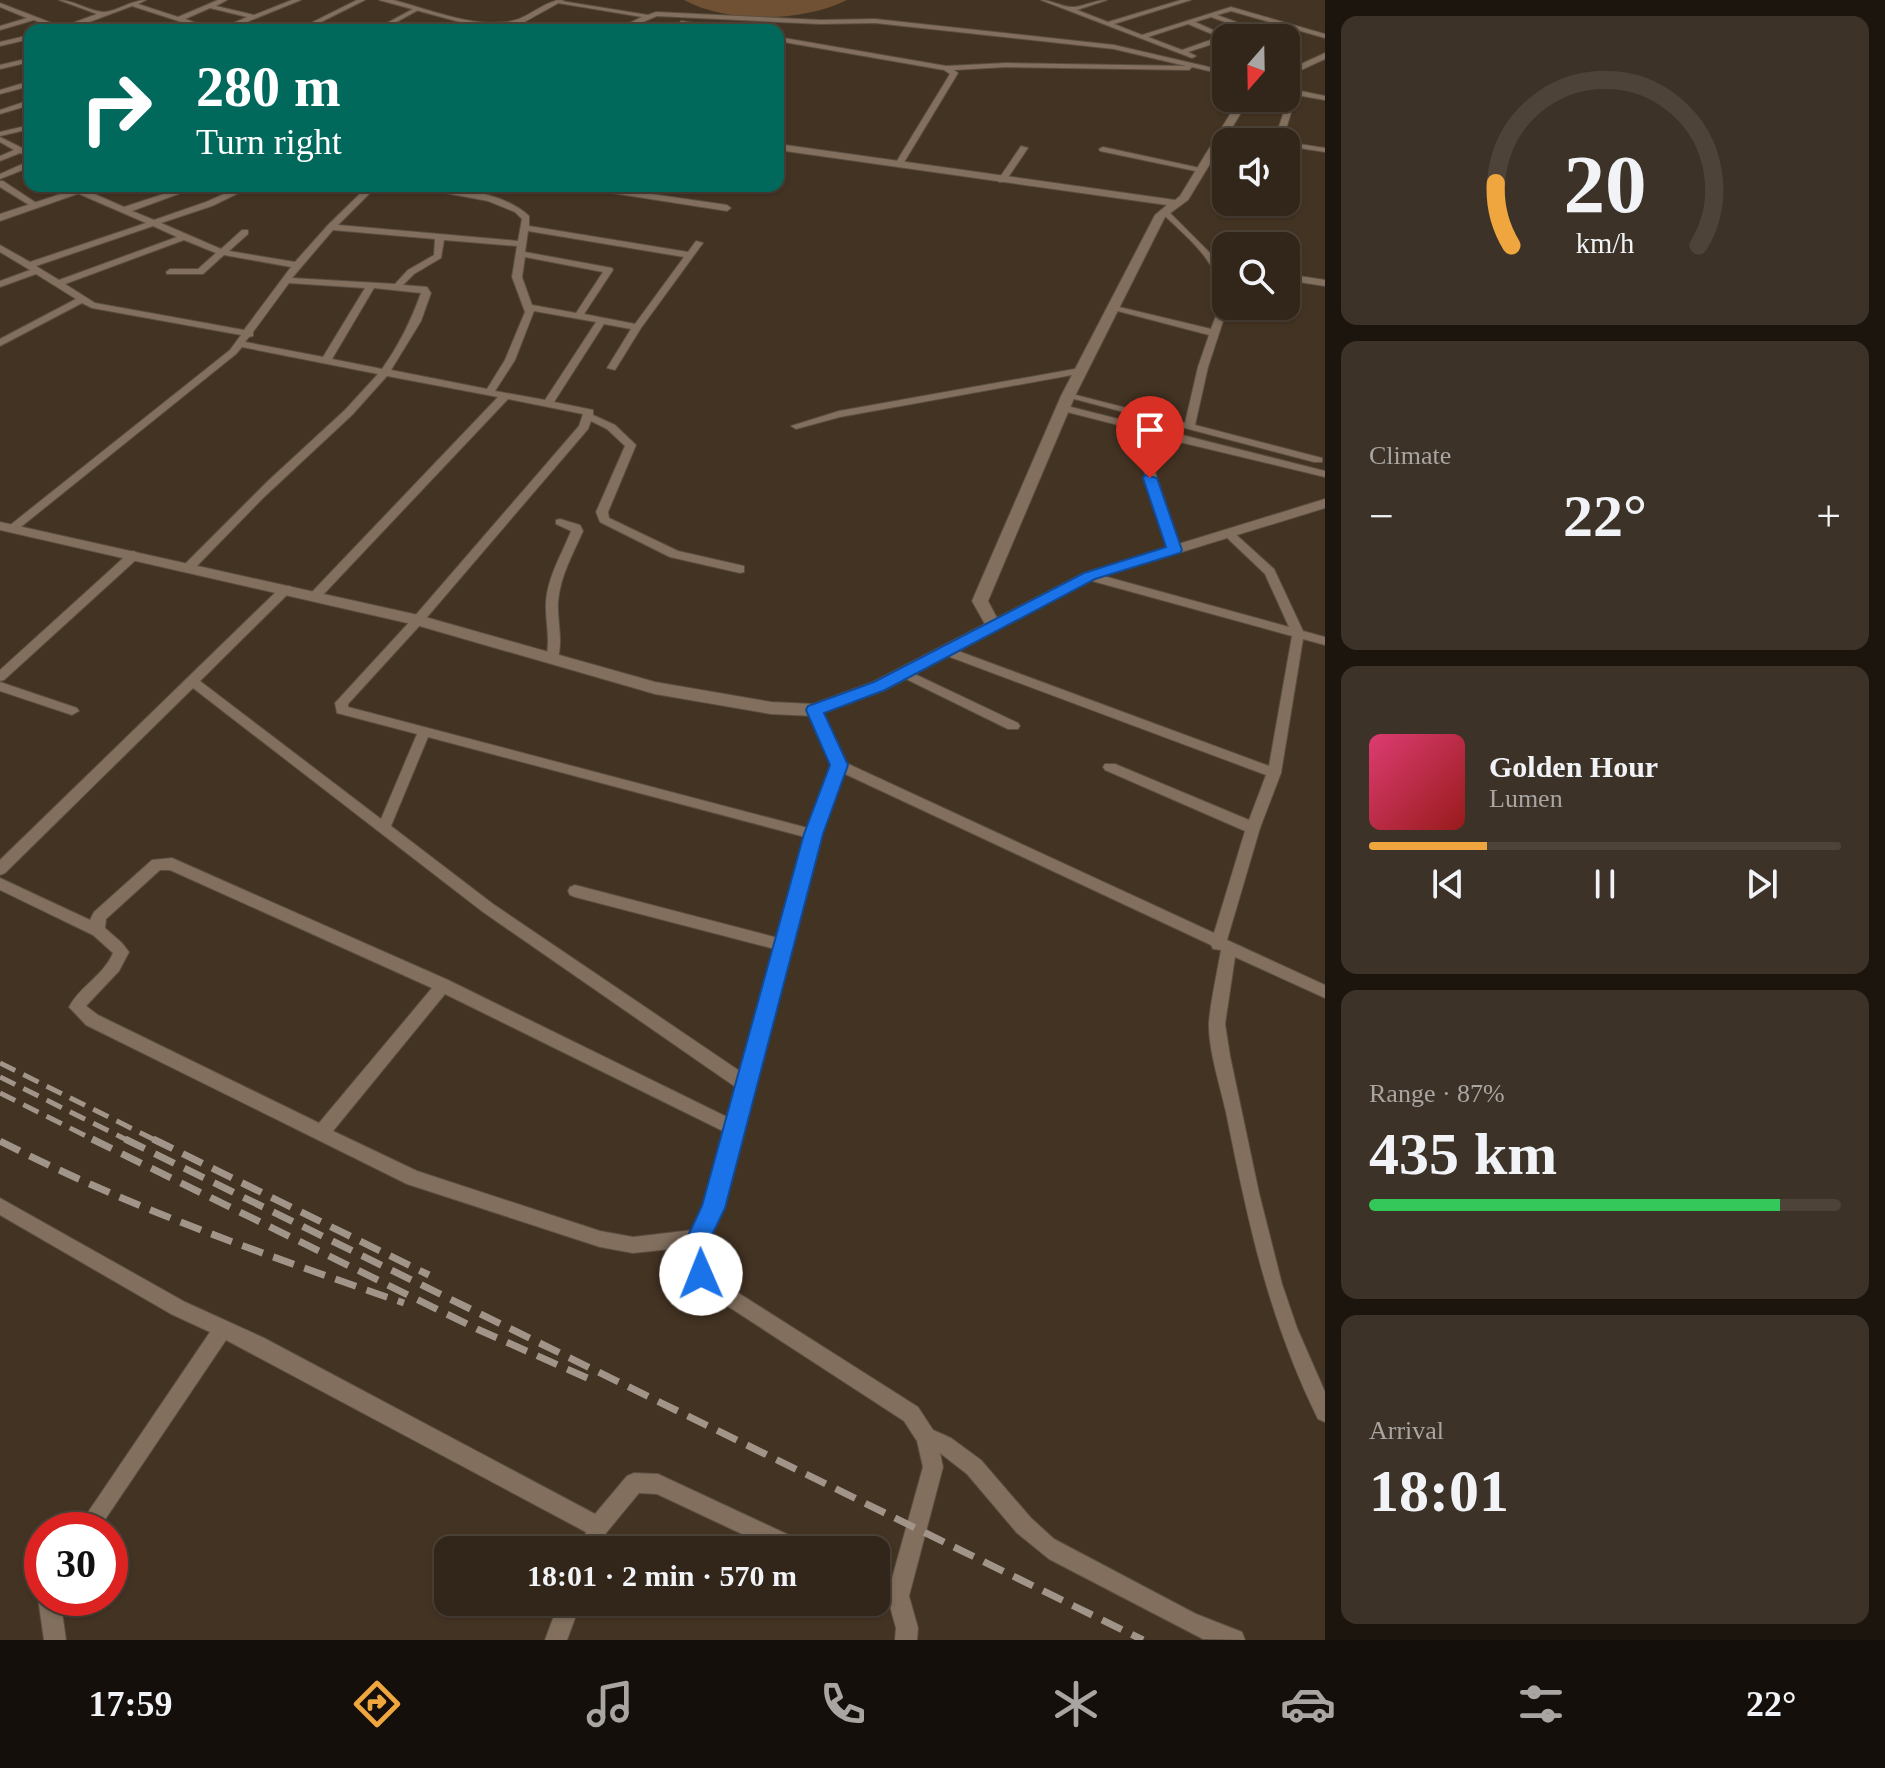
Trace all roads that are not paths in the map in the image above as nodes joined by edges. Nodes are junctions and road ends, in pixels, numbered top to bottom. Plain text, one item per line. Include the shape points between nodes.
1 (62, 0) edge
2 (224, 0) edge
3 (298, 0) edge
4 (362, 0) edge
5 (383, 0) edge
6 (1044, 0) edge
7 (1104, 0) edge
8 (559, 1) edge
9 (1182, 1) edge
10 (134, 2) edge
11 (1, 6) edge
12 (210, 6) junction
13 (417, 9) junction
14 (13, 10) junction
15 (1071, 10) junction
16 (0, 15) edge
17 (106, 15) junction
18 (1210, 15) junction
19 (644, 16) junction
20 (254, 17) junction
21 (34, 18) junction
22 (178, 19) junction
23 (1306, 20) dead end
24 (1188, 22) junction
25 (684, 23) joint
26 (48, 24) edge
27 (80, 24) edge
28 (194, 24) edge
29 (236, 24) edge
30 (312, 24) edge
31 (388, 24) edge
32 (472, 24) edge
33 (514, 24) edge
34 (629, 24) edge
35 (690, 24) edge
36 (1107, 24) junction
37 (1237, 24) edge
38 (1282, 24) edge
39 (1300, 25) edge
40 (0, 28) edge
41 (1300, 29) edge
42 (1212, 31) edge
43 (1325, 36) edge
44 (1141, 37) junction
45 (24, 38) edge
46 (784, 40) edge
47 (1212, 42) edge
48 (0, 44) edge
49 (1182, 52) junction
50 (1323, 59) edge
51 (24, 61) edge
52 (1212, 65) edge
53 (0, 67) edge
54 (1201, 67) junction
55 (1300, 67) edge
56 (946, 68) junction
57 (1212, 69) edge
58 (24, 86) edge
59 (0, 92) edge
60 (1300, 94) edge
61 (1300, 96) edge
62 (1325, 98) edge
63 (24, 105) edge
64 (1325, 106) edge
65 (0, 112) edge
66 (24, 131) edge
67 (6, 143) edge
68 (1300, 146) edge
69 (784, 148) edge
70 (1024, 148) dead end
71 (1103, 149) dead end
72 (1212, 149) edge
73 (1325, 150) edge
74 (24, 152) edge
75 (0, 159) edge
76 (899, 164) junction
77 (24, 167) edge
78 (1200, 170) junction
79 (0, 177) edge
80 (1002, 180) junction
81 (0, 183) edge
82 (77, 192) edge
83 (82, 192) edge
84 (178, 192) edge
85 (234, 192) edge
86 (367, 192) edge
87 (442, 192) edge
88 (621, 192) edge
89 (651, 192) edge
90 (648, 196) junction
91 (1142, 200) junction
92 (37, 206) junction
93 (727, 208) dead end
94 (1167, 209) junction
95 (125, 210) junction
96 (0, 218) edge
97 (152, 224) junction
98 (331, 227) junction
99 (524, 228) junction
100 (245, 232) dead end
101 (184, 237) junction
102 (440, 237) junction
103 (699, 243) dead end
104 (0, 248) edge
105 (520, 248) junction
106 (222, 253) junction
107 (691, 255) junction
108 (1212, 256) edge
109 (297, 265) junction
110 (32, 269) junction
111 (170, 272) dead end
112 (1300, 279) edge
113 (287, 280) junction
114 (1325, 283) edge
115 (0, 284) edge
116 (57, 284) junction
117 (399, 284) junction
118 (371, 286) junction
119 (81, 300) junction
120 (530, 307) junction
121 (1115, 309) junction
122 (580, 314) junction
123 (602, 320) junction
124 (1218, 320) edge
125 (637, 327) junction
126 (1214, 333) junction
127 (250, 334) junction
128 (0, 343) edge
129 (241, 344) junction
130 (326, 361) junction
131 (612, 368) dead end
132 (1080, 371) junction
133 (386, 374) junction
134 (489, 393) junction
135 (505, 396) junction
136 (1066, 402) junction
137 (548, 403) junction
138 (590, 417) junction
139 (796, 426) dead end
140 (1138, 427) junction
141 (1189, 427) junction
142 (1318, 460) dead end
143 (1325, 474) edge
144 (1325, 503) edge
145 (560, 522) dead end
146 (6, 527) edge
147 (1228, 533) junction
148 (1175, 550) junction
149 (134, 555) junction
150 (189, 567) junction
151 (740, 569) dead end
152 (1089, 576) junction
153 (286, 589) junction
154 (316, 595) junction
155 (418, 620) junction
156 (994, 626) junction
157 (1298, 634) junction
158 (1325, 641) edge
159 (946, 651) junction
160 (552, 658) junction
161 (904, 673) junction
162 (0, 677) edge
163 (191, 680) junction
164 (0, 686) edge
165 (814, 710) junction
166 (72, 711) dead end
167 (1013, 726) dead end
168 (424, 733) junction
169 (839, 765) junction
170 (1110, 767) dead end
171 (1274, 773) junction
172 (1253, 828) junction
173 (383, 829) junction
174 (813, 834) junction
175 (0, 869) edge
176 (0, 884) edge
177 (575, 891) dead end
178 (97, 930) junction
179 (783, 945) junction
180 (1223, 948) junction
181 (443, 985) junction
182 (1325, 992) edge
183 (745, 1084) junction
184 (735, 1129) junction
185 (322, 1132) junction
186 (0, 1206) edge
187 (698, 1238) junction
188 (223, 1329) junction
189 (1325, 1412) edge
190 (926, 1437) junction
191 (98, 1512) edge
192 (598, 1527) junction
193 (595, 1536) edge
194 (769, 1536) edge
195 (890, 1592) edge
196 (898, 1596) junction
197 (52, 1616) edge
198 (565, 1616) edge
199 (55, 1640) edge
200 (556, 1640) edge
201 (906, 1640) edge
202 (1234, 1640) edge

1 - 17 street
2 - 12 street
3 - 20 street
4 - 30 street
5 - 13 street
6 - 15 street
7 - 15 street
8 - 19 street
8 - 33 street
9 - 36 street
10 - 17 street
10 - 22 street
11 - 14 street
12 - 20 street
12 - 22 street
13 - 31 street
13 - 32 street
14 - 16 street
14 - 21 street
15 - 36 street
17 - 27 street
18 - 24 street
18 - 37 street
18 - 38 street via 1231,9
19 - 25 street
19 - 34 street
19 - 54 street via 949,27 1114,47
20 - 29 street
21 - 26 street
21 - 40 street
22 - 28 street
23 - 39 street
24 - 42 street
24 - 44 street
25 - 35 street
36 - 44 street
41 - 43 street
44 - 49 street
45 - 48 street
46 - 56 street
47 - 49 street
49 - 52 street
50 - 55 street
51 - 53 street
54 - 56 street
54 - 57 street
56 - 76 street via 954,73
58 - 59 street
60 - 62 street
61 - 64 street
63 - 65 street
66 - 67 street
67 - 74 street
67 - 75 street
68 - 73 street
69 - 76 street
70 - 80 street
71 - 78 street
72 - 78 street
76 - 80 street
77 - 79 street
78 - 94 street via 1184,198
80 - 91 street
81 - 92 street
82 - 92 street
83 - 95 street
84 - 95 street
85 - 97 street
86 - 98 street
87 - 99 street via 508,205 524,215
88 - 90 street
89 - 90 street
90 - 93 street
91 - 94 street
91 - 94 street
92 - 96 street
94 - 108 street
94 - 121 street
95 - 97 street
97 - 101 street
97 - 110 street
98 - 102 street
98 - 109 street
99 - 105 street
99 - 107 street
100 - 106 street
101 - 106 street
101 - 116 street
102 - 105 street
102 - 117 street via 438,256
103 - 107 street
104 - 110 street
105 - 120 street via 517,277
105 - 122 street via 609,270
106 - 109 street
106 - 111 street via 196,274
107 - 125 street
109 - 113 street
110 - 115 street
110 - 116 street
112 - 114 street
113 - 118 street
113 - 127 street
116 - 119 street
117 - 118 street
117 - 133 street via 426,293 400,355
118 - 130 street
119 - 127 street
119 - 128 street
120 - 122 street
120 - 134 street via 510,360
121 - 126 street
121 - 132 street
122 - 123 street
123 - 125 street
123 - 137 street
124 - 126 street
125 - 131 street
126 - 141 street
127 - 129 street
129 - 130 street
129 - 146 street
130 - 133 street
132 - 136 street
132 - 139 street
133 - 134 street
133 - 150 street
134 - 135 street
135 - 137 street
135 - 154 street
136 - 140 street
136 - 141 street
136 - 156 street via 980,601
137 - 138 street via 584,409
138 - 151 street via 631,445 602,512 604,520 674,554
138 - 155 street
140 - 143 street
140 - 148 street
141 - 142 street
144 - 147 street
145 - 160 street via 577,531 557,574
146 - 149 street
147 - 148 street
147 - 157 street via 1270,572
148 - 152 street
149 - 150 street
149 - 162 street
150 - 153 street
152 - 156 street
152 - 157 street
153 - 154 street
153 - 163 street
154 - 155 street
155 - 160 street
155 - 168 street via 339,707
156 - 159 street
157 - 158 street
157 - 171 street
159 - 161 street
159 - 171 street
160 - 165 street via 655,688
161 - 165 street
161 - 167 street
163 - 173 street
163 - 175 street
164 - 166 street
165 - 169 street
168 - 173 street
168 - 174 street
169 - 174 street
169 - 180 street
170 - 172 street
171 - 172 street
172 - 180 street
173 - 183 street via 488,908
174 - 179 street
176 - 178 street
177 - 179 street
178 - 181 street via 99,916 165,862
178 - 185 street via 121,952 120,960 82,996 77,1007 82,1014
179 - 183 street
180 - 182 street
180 - 189 street via 1217,1024 1222,1056 1278,1301
181 - 184 street
181 - 185 street
183 - 184 street
184 - 187 street via 713,1208
185 - 187 street via 413,1178 600,1239 633,1245
186 - 188 street
187 - 190 street via 701,1274 715,1288 911,1414
188 - 191 street
188 - 192 street
190 - 196 street via 933,1467
190 - 202 street via 957,1450 1039,1540 1150,1604
192 - 193 street
192 - 194 street via 634,1483 658,1484
195 - 196 street
196 - 201 street
197 - 199 street
198 - 200 street

